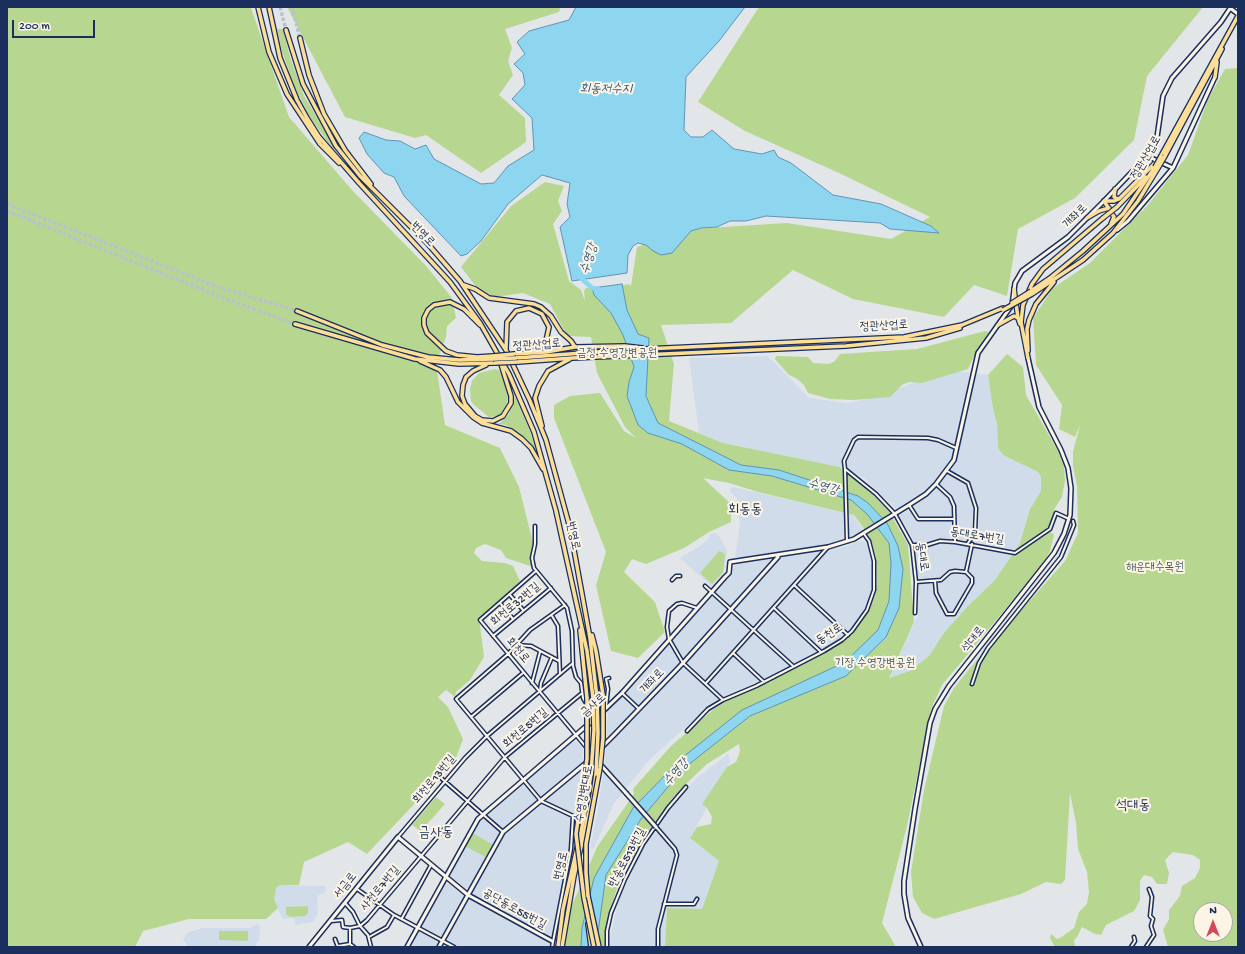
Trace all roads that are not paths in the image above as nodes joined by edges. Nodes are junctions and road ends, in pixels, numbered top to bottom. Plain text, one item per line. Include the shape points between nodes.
1 (258, 7) edge
2 (269, 7) edge
3 (1230, 8) edge
4 (1238, 18) edge
5 (286, 30) tunnel mouth
6 (300, 38) tunnel mouth
7 (1219, 56) junction
8 (1214, 77) joint
9 (1162, 155) junction
10 (1149, 156) junction
11 (1156, 166) junction
12 (1173, 168) junction
13 (360, 184) junction
14 (1115, 189) junction
15 (379, 194) junction
16 (1119, 199) junction
17 (1104, 201) junction
18 (1109, 208) junction
19 (1087, 218) junction
20 (1110, 226) junction
21 (1112, 233) junction
22 (1059, 277) junction
23 (463, 284) junction
24 (1014, 289) junction
25 (1032, 292) junction
26 (1003, 309) junction
27 (297, 311) tunnel mouth
28 (1018, 318) junction
29 (295, 324) tunnel mouth
30 (998, 325) junction
31 (1021, 328) junction
32 (486, 332) junction
33 (575, 347) junction
34 (655, 349) junction
35 (506, 350) junction
36 (529, 353) junction
37 (498, 355) junction
38 (515, 356) junction
39 (573, 356) junction
40 (477, 357) junction
41 (493, 357) junction
42 (439, 358) junction
43 (1028, 358) junction
44 (415, 359) junction
45 (488, 363) junction
46 (546, 440) junction
47 (957, 448) junction
48 (845, 469) junction
49 (947, 471) junction
50 (546, 475) junction
51 (936, 484) junction
52 (909, 505) junction
53 (894, 515) junction
54 (1067, 518) dead end
55 (954, 519) junction
56 (1073, 521) dead end
57 (534, 526) dead end
58 (865, 533) junction
59 (847, 541) junction
60 (955, 542) junction
61 (968, 543) junction
62 (972, 544) junction
63 (912, 545) junction
64 (828, 546) junction
65 (778, 555) junction
66 (536, 571) junction
67 (966, 572) junction
68 (680, 576) dead end
69 (672, 580) dead end
70 (935, 581) junction
71 (916, 582) junction
72 (794, 585) junction
73 (705, 586) dead end
74 (551, 588) junction
75 (712, 592) junction
76 (509, 594) junction
77 (500, 603) junction
78 (565, 605) junction
79 (697, 608) junction
80 (774, 608) junction
81 (523, 610) junction
82 (731, 610) junction
83 (915, 613) dead end
84 (586, 614) junction
85 (579, 615) junction
86 (552, 616) junction
87 (513, 619) junction
88 (754, 630) junction
89 (848, 635) junction
90 (493, 636) junction
91 (669, 639) junction
92 (516, 644) junction
93 (540, 652) junction
94 (822, 652) junction
95 (733, 653) junction
96 (508, 654) junction
97 (552, 658) junction
98 (559, 661) junction
99 (573, 663) junction
100 (683, 663) junction
101 (793, 666) junction
102 (523, 673) junction
103 (560, 674) junction
104 (609, 678) dead end
105 (764, 682) junction
106 (532, 683) junction
107 (706, 683) junction
108 (972, 684) dead end
109 (540, 691) junction
110 (622, 693) junction
111 (581, 694) junction
112 (595, 698) junction
113 (723, 700) junction
114 (606, 709) junction
115 (590, 710) junction
116 (639, 710) junction
117 (557, 714) junction
118 (471, 717) junction
119 (591, 721) junction
120 (687, 731) dead end
121 (574, 735) junction
122 (487, 736) junction
123 (593, 756) junction
124 (505, 757) junction
125 (599, 763) junction
126 (584, 764) junction
127 (593, 774) junction
128 (440, 778) dead end
129 (524, 780) junction
130 (446, 782) junction
131 (686, 787) dead end
132 (467, 800) junction
133 (541, 801) junction
134 (483, 814) junction
135 (656, 827) joint
136 (504, 832) junction
137 (398, 836) junction
138 (420, 856) junction
139 (431, 865) junction
140 (446, 877) junction
141 (356, 888) junction
142 (1149, 889) dead end
143 (468, 895) junction
144 (586, 897) junction
145 (697, 899) dead end
146 (344, 902) junction
147 (664, 904) junction
148 (378, 905) junction
149 (394, 915) junction
150 (402, 919) junction
151 (330, 920) junction
152 (360, 926) junction
153 (418, 927) junction
154 (350, 928) junction
155 (369, 937) junction
156 (1134, 938) dead end
157 (335, 939) dead end
158 (443, 941) junction
159 (552, 941) junction
160 (350, 944) junction
161 (338, 946) edge
162 (309, 947) edge
163 (354, 947) edge
164 (371, 947) edge
165 (407, 947) edge
166 (439, 947) edge
167 (454, 947) edge
168 (552, 947) edge
169 (558, 947) edge
170 (562, 947) edge
171 (595, 947) edge
172 (607, 947) edge
173 (658, 947) edge
174 (921, 947) edge
175 (1131, 947) edge
176 (1146, 947) edge

1 - 13 highway, 번영로 via 274,66 296,110 320,144
2 - 13 highway, 번영로 via 280,58 297,100 320,137
3 - 4 main road
3 - 10 main road, 개좌로 via 1221,22 1172,78 1163,96 1156,144
4 - 7 highway, 정관산업로
4 - 9 highway, 정관산업로
5 - 15 highway, 번영로 via 303,84 322,122 348,161
6 - 15 highway, 번영로 via 309,75 324,114 345,150
7 - 8 highway
7 - 9 highway, 정관산업로
8 - 12 main road
9 - 11 highway, bridge
10 - 12 main road
10 - 14 main road, 개좌로
11 - 16 highway
11 - 20 highway, 정관산업로 via 1123,214
11 - 21 highway, 정관산업로 via 1138,201
11 - 31 highway, bridge via 1117,207 1037,276 1023,305
12 - 21 main road via 1128,221
13 - 32 highway, 번영로 via 437,266
14 - 16 highway via 1114,197
14 - 17 main road, 개좌로
15 - 23 highway, 번영로
16 - 17 highway
17 - 18 highway
17 - 19 main road, 개좌로
18 - 19 highway
18 - 20 highway via 1114,217
19 - 24 main road, 개좌로 via 1068,238 1022,271
20 - 25 highway, 정관산업로
21 - 22 highway, 정관산업로 via 1083,260
22 - 25 highway, 정관산업로
22 - 43 highway via 1036,304 1029,320
23 - 33 highway via 489,298 541,307
23 - 35 highway, 번영로
24 - 28 highway
24 - 30 main road, 개좌로 via 1012,305
25 - 26 highway, bridge
26 - 34 highway, 정관산업로 via 962,325 904,337
26 - 39 highway, 정관산업로 via 968,325 926,338 846,346 714,353
27 - 42 highway via 382,345
28 - 30 highway via 1011,317
28 - 31 highway
29 - 44 highway
30 - 47 main road, 개좌로 via 978,354
31 - 43 highway
32 - 37 highway, 번영로
32 - 40 highway via 464,309 450,302 434,305 424,318 426,333 446,351
33 - 34 highway via 625,346
33 - 36 highway
34 - 39 highway, 정관산업로
35 - 36 highway via 507,322 516,311 530,308 542,314 549,327 546,341
35 - 46 highway, 번영로
36 - 38 highway
37 - 45 highway via 510,391 511,403 503,416 493,421 475,416 462,396 466,377
37 - 50 highway, 번영로 via 527,411
38 - 39 highway, 정관산업로
38 - 41 highway, bridge
39 - 45 highway, bridge
39 - 46 highway via 548,372 537,392 536,403
40 - 41 highway
40 - 42 highway
41 - 42 highway via 459,360
43 - 174 main road, 석대로 via 1040,407 1062,450 1068,468 1071,488 1070,515 1063,537 1054,553 949,686 935,708 930,723 904,881 908,918
44 - 45 highway via 459,364
44 - 50 highway via 440,370 458,402 473,417 482,423 511,431 522,438 531,448
46 - 84 highway, 번영로 via 570,528
47 - 48 street via 928,438 858,437 844,461
47 - 49 main road, 개좌로 via 954,460
48 - 53 street via 876,494
48 - 59 street
49 - 51 main road, 개좌로
49 - 61 street via 968,483 976,508 975,533
50 - 85 highway, 번영로
51 - 52 main road, 개좌로
51 - 55 street via 950,497 954,506
52 - 53 main road, 개좌로
52 - 55 street via 918,519
53 - 58 main road, 개좌로
53 - 63 street, 동대로
54 - 62 street, 동대로7번길 via 1056,513 1050,529 1015,553
55 - 60 street
56 - 108 street via 1074,525 1061,557 988,648 979,663
57 - 66 street via 535,544 532,558
58 - 59 main road, 개좌로
58 - 89 street, 동천로 via 874,561 874,590 867,610
59 - 64 main road, 개좌로
60 - 61 street, 동대로7번길
60 - 63 street, 동대로7번길 via 940,541 927,545
61 - 62 street, 동대로7번길
62 - 67 street, 동대로
63 - 71 street, 동대로
64 - 65 main road, 개좌로
64 - 72 street
65 - 75 main road, 금사로 via 730,562 729,573
65 - 82 main road, 개좌로
66 - 74 street
66 - 76 street, 회천로
67 - 70 street, 동대로 via 950,572 942,580
67 - 70 street, 동대로 via 972,578 972,583 954,614 947,614 936,593
68 - 69 street
70 - 71 street, 동대로
71 - 83 street, 동대로
72 - 80 street
72 - 89 street
73 - 75 street
74 - 78 street
74 - 81 street, 회천로32번길
75 - 79 main road, 금사로
75 - 82 street
76 - 77 street, 회천로
76 - 81 street
77 - 87 street, 회천로
77 - 90 street, 회천로 via 480,620
78 - 86 street
78 - 99 street via 572,631
79 - 91 main road, 금사로
79 - 91 street via 682,603 669,611
80 - 88 street
80 - 94 street
81 - 87 street, 회천로32번길
82 - 88 street
82 - 100 main road, 개좌로
84 - 112 highway, 번영로
84 - 144 highway, 수영강변대로, bridge via 596,650 603,695 600,768 586,844
85 - 112 highway, 번영로
85 - 144 highway, bridge via 587,698 587,759 576,834
86 - 92 street via 530,630
86 - 98 street via 558,626
87 - 90 street, 회천로32번길
88 - 95 street
88 - 101 street
89 - 94 street, 동천로
90 - 96 street, 회천로
91 - 100 street
91 - 110 main road, 금사로
92 - 93 street via 531,646
92 - 96 street
93 - 97 street
93 - 106 street
94 - 101 street, 동천로
95 - 105 street
95 - 107 street
96 - 102 street, 회천로
96 - 118 street via 456,698
97 - 98 street
97 - 109 street
98 - 103 street
99 - 103 street, 회천로13번길
99 - 111 street via 574,672 581,683
100 - 107 street
100 - 116 main road, 개좌로
101 - 105 street, 동천로
102 - 106 street, 회천로
102 - 118 street
103 - 109 street, 회천로13번길
104 - 114 street via 606,679
105 - 113 street, 동천로
106 - 109 street, 회천로
107 - 113 street
109 - 117 street, 회천로
109 - 122 street, 회천로13번길
110 - 114 main road, 금사로
110 - 116 street
111 - 115 street
111 - 117 street
112 - 127 highway, 번영로, bridge via 598,733
113 - 120 street, 동천로 via 708,709
114 - 115 street
114 - 119 main road, 금사로
115 - 119 street
116 - 123 main road, 개좌로
117 - 121 street, 회천로
117 - 124 street, 회천로5번길
118 - 122 street
119 - 121 main road, 금사로
121 - 123 street, 회천로
121 - 129 main road, 금사로
122 - 124 street, 회천로5번길
122 - 130 street, 회천로13번길
123 - 125 main road
123 - 126 main road, 개좌로
124 - 129 street
124 - 132 street, 회천로5번길
125 - 126 main road
125 - 135 main road, bridge
126 - 133 main road, 개좌로
127 - 169 highway, 번영로 via 563,909
127 - 170 highway, 번영로 via 593,796 574,876
128 - 130 street
129 - 133 street
129 - 134 main road, 금사로
130 - 132 street
130 - 137 street, 회천로13번길
131 - 172 street, 반송로513번길 via 643,844 625,879 611,913
132 - 134 street
132 - 138 street, 회천로5번길
133 - 136 main road, 개좌로
133 - 159 street via 573,816 571,848
134 - 136 street
134 - 140 main road, 금사로
135 - 147 street, 반송로513번길 via 677,855
136 - 143 main road, 개좌로
137 - 138 main road, 공단동로55번길
137 - 141 main road, 서금로
138 - 139 main road, 공단동로55번길
138 - 148 street, 사천로7번길
139 - 140 main road, 공단동로55번길
139 - 150 street
140 - 143 main road, 공단동로55번길
140 - 153 main road, 금사로
141 - 146 main road, 서금로
141 - 148 street
142 - 176 street via 1152,897 1150,916 1153,919 1154,935
143 - 158 main road, 개좌로
143 - 159 main road, 공단동로55번길
144 - 171 highway, bridge
145 - 147 street via 694,904
146 - 151 main road, 서금로
146 - 152 street via 354,912
147 - 173 street, 반송로513번길 via 658,929
148 - 149 street
148 - 152 street, 사천로7번길
149 - 150 street
149 - 155 street via 387,927
150 - 153 street
151 - 154 street via 342,920 342,927
151 - 162 main road, 서금로
152 - 154 street, 사천로7번길
152 - 155 street
153 - 158 street
153 - 165 main road, 금사로
154 - 160 street
155 - 164 street
156 - 175 street
157 - 161 street
158 - 166 main road, 개좌로
158 - 167 street
159 - 168 street
160 - 161 street
160 - 163 street

